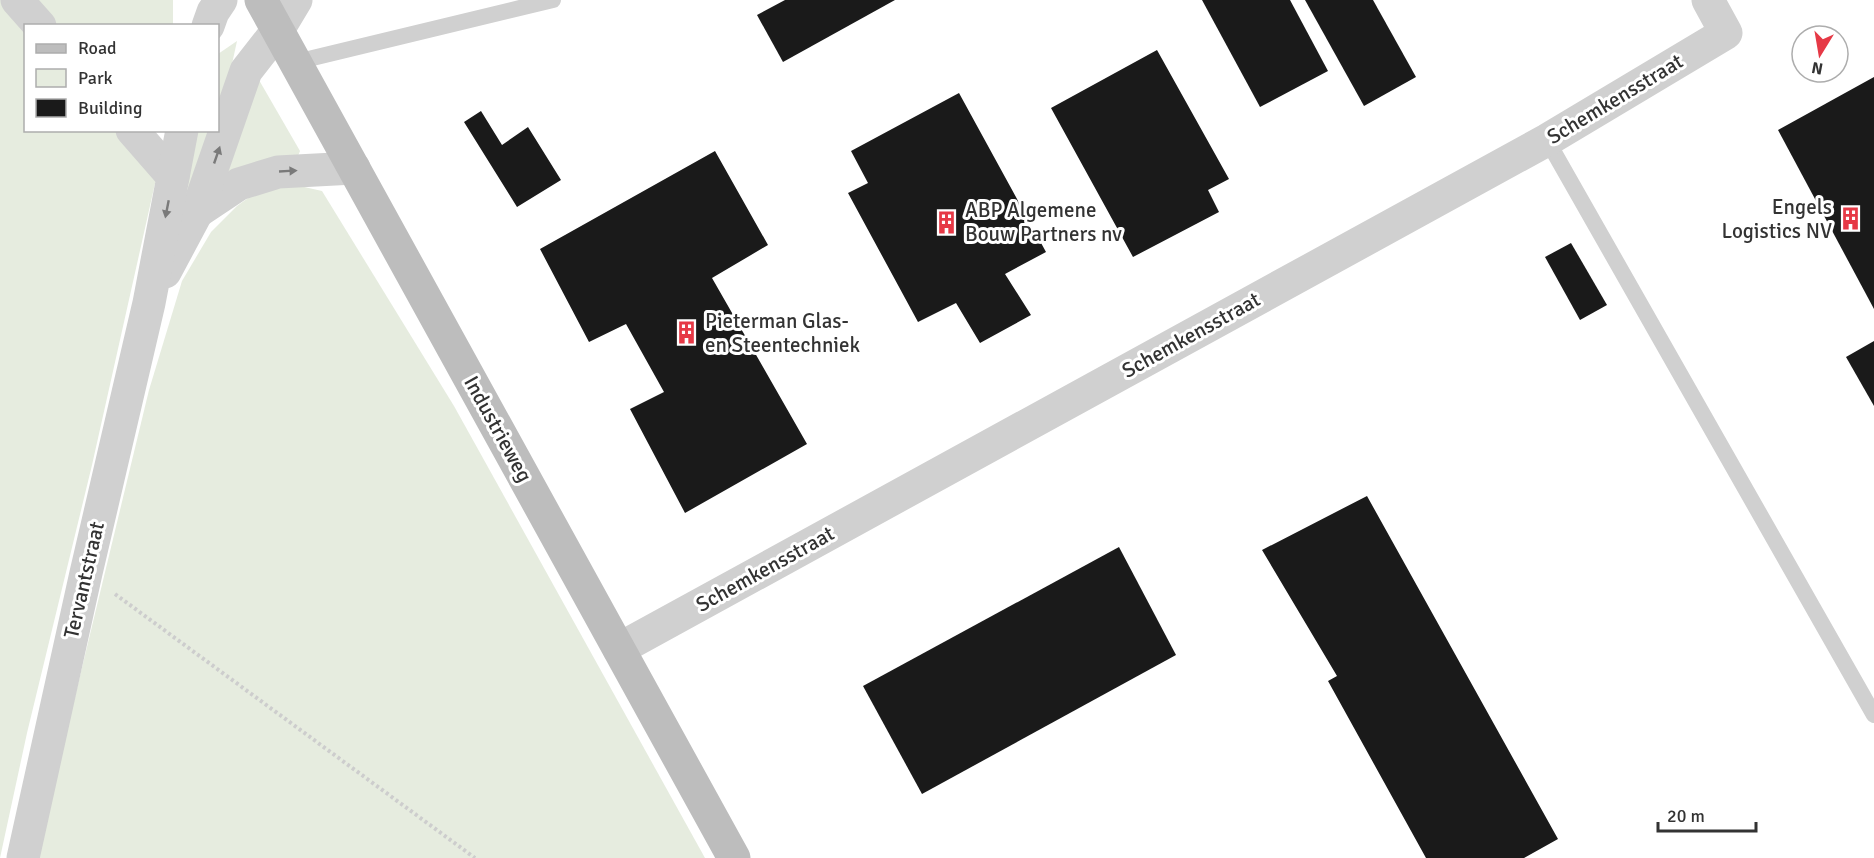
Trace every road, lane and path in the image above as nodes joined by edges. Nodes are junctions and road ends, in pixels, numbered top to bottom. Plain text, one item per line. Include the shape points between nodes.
1 (17, 0) edge
2 (221, 0) edge
3 (261, 0) edge
4 (296, 0) edge
5 (553, 0) edge
6 (1708, 0) edge
7 (37, 24) edge
8 (209, 24) edge
9 (278, 30) junction
10 (296, 62) junction
11 (134, 132) edge
12 (182, 132) edge
13 (1547, 140) junction
14 (354, 168) junction
15 (173, 177) junction
16 (197, 212) junction
17 (149, 303) junction
18 (86, 573) junction
19 (619, 649) junction
20 (1874, 715) edge
21 (23, 858) edge
22 (475, 858) edge
23 (734, 858) edge

1 - 7 street
2 - 8 street
3 - 9 main road, Industrieweg
4 - 9 street, Tervantstraat
5 - 10 lane
6 - 13 street, Schemkensstraat via 1726,33
9 - 10 main road, Industrieweg
16 -> 9 street, Tervantstraat via 246,71
10 - 14 main road, Industrieweg
11 - 15 street
12 - 15 street, Tervantstraat
13 - 19 street, Schemkensstraat
13 - 20 lane
16 -> 14 street, Tervantstraat via 239,184 278,172
14 - 19 main road, Industrieweg
15 -> 17 street, Tervantstraat
16 - 17 street, Tervantstraat
17 - 18 street, Tervantstraat
18 - 21 street, Tervantstraat
18 - 22 path
19 - 23 main road, Industrieweg

